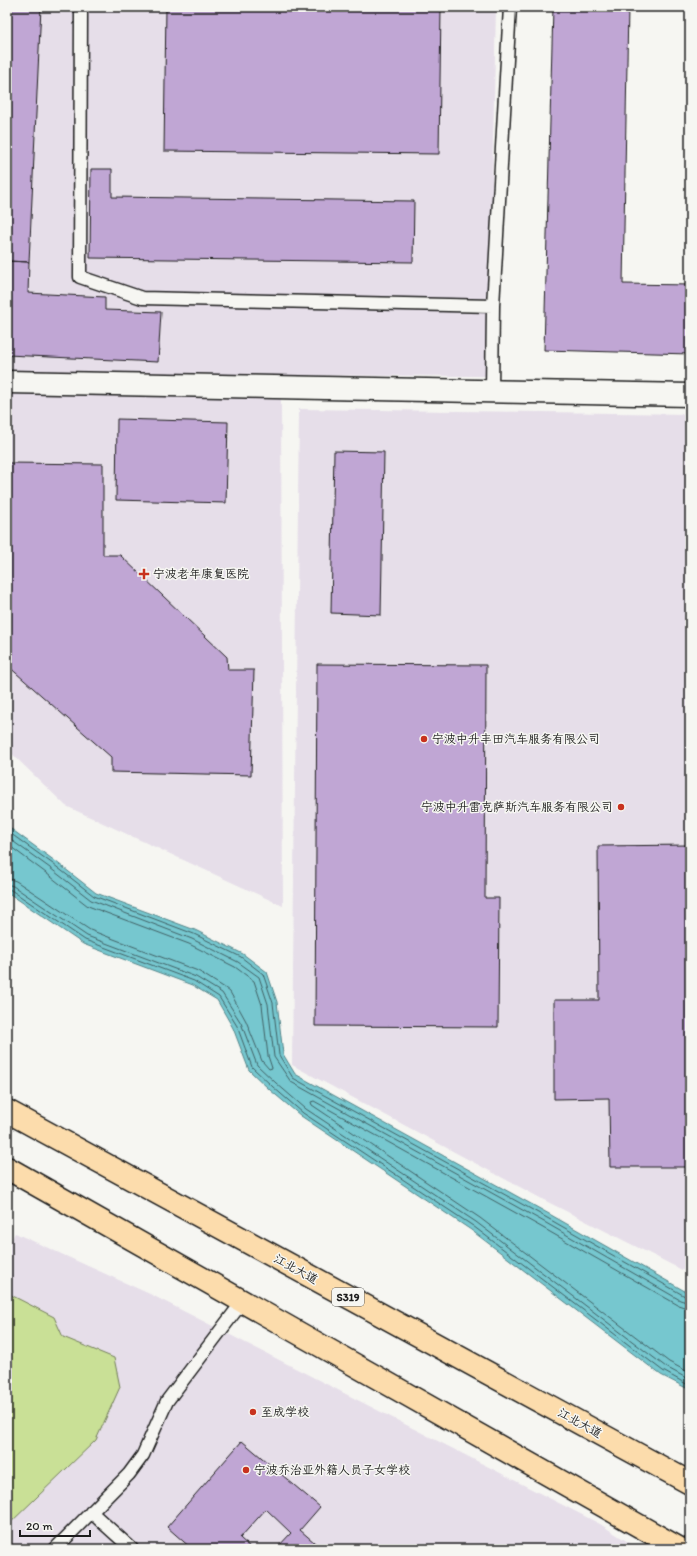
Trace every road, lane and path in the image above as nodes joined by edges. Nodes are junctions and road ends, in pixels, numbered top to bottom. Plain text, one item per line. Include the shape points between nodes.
1 (81, 7) edge
2 (510, 7) edge
3 (492, 306) junction
4 (7, 382) edge
5 (492, 391) junction
6 (690, 395) edge
7 (7, 1112) edge
8 (7, 1168) edge
9 (243, 1302) junction
10 (690, 1483) edge
11 (91, 1512) junction
12 (55, 1549) edge
13 (132, 1549) edge
14 (680, 1549) edge

1 - 3 lane via 80,277 142,298
2 - 3 lane
3 - 5 lane
4 - 5 street
5 - 6 street
7 - 10 main road, 江北大道 / S319
8 - 9 main road
9 - 11 lane via 167,1401 143,1455 129,1474
9 - 14 main road
11 - 12 lane
11 - 13 lane

